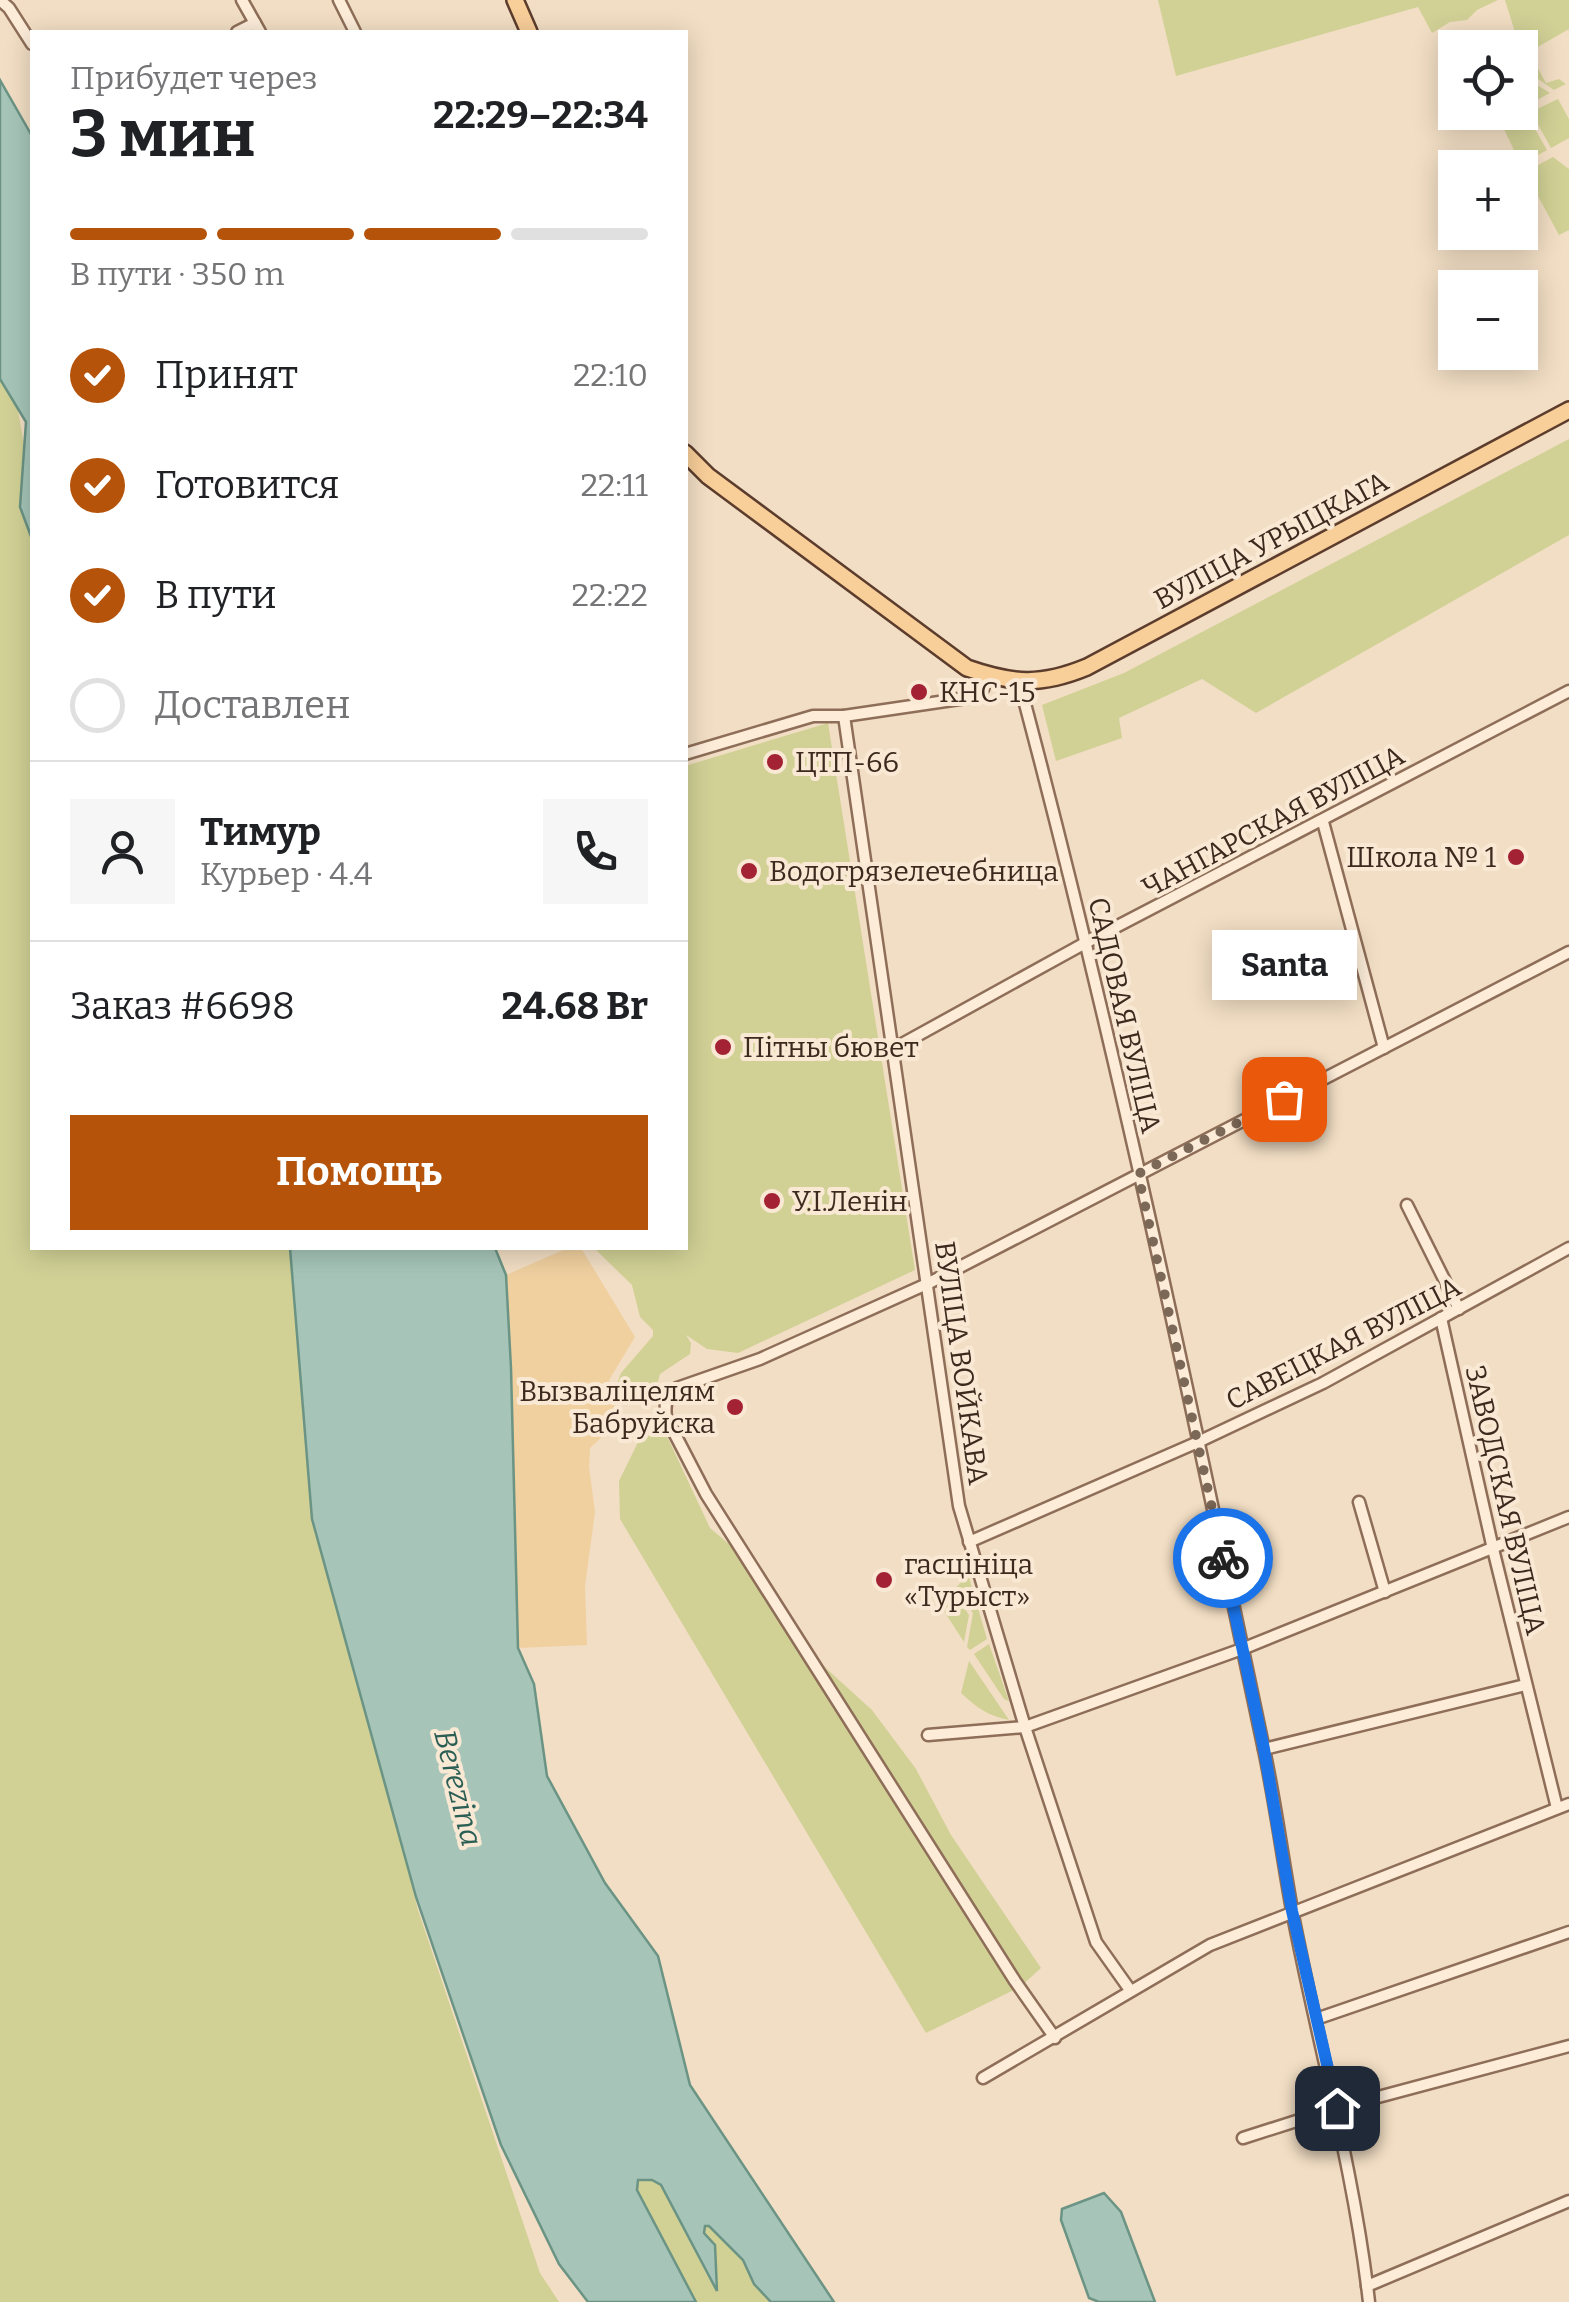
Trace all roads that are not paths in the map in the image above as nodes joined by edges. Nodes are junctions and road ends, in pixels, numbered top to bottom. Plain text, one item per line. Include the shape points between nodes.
1 (0, 0) edge
2 (242, 0) edge
3 (339, 0) edge
4 (515, 0) edge
5 (257, 28) edge
6 (354, 30) edge
7 (528, 30) edge
8 (30, 41) edge
9 (1569, 410) edge
10 (688, 456) edge
11 (988, 675) junction
12 (1019, 681) junction
13 (1569, 691) edge
14 (844, 716) junction
15 (688, 753) edge
16 (1323, 822) junction
17 (1088, 942) junction
18 (1569, 952) edge
19 (1384, 1048) junction
20 (893, 1050) junction
21 (1138, 1174) junction
22 (1408, 1206) dead end
23 (1569, 1248) edge
24 (929, 1284) junction
25 (1459, 1309) junction
26 (1441, 1318) junction
27 (1198, 1442) junction
28 (1359, 1502) dead end
29 (1569, 1517) edge
30 (969, 1542) junction
31 (1492, 1549) junction
32 (1385, 1592) junction
33 (1242, 1649) junction
34 (1526, 1685) junction
35 (1025, 1727) junction
36 (928, 1736) dead end
37 (1264, 1749) junction
38 (1569, 1804) edge
39 (1557, 1808) junction
40 (1292, 1911) junction
41 (1569, 1932) edge
42 (1130, 1990) junction
43 (1316, 2019) junction
44 (1055, 2038) junction
45 (1569, 2046) edge
46 (984, 2078) dead end
47 (1337, 2108) junction
48 (1243, 2138) dead end
49 (1569, 2201) edge
50 (1367, 2286) junction
51 (1369, 2302) edge

1 - 8 street
2 - 5 street
3 - 6 street
4 - 7 main road
9 - 12 main road, ВУЛІЦА УРЫЦКАГА via 1086,667 1060,678
10 - 11 main road, ВУЛІЦА УРЫЦКАГА via 942,650
11 - 12 main road, ВУЛІЦА УРЫЦКАГА
11 - 14 street via 973,697
12 - 17 street, САДОВАЯ ВУЛІЦА
13 - 16 street, ЧАНГАРСКАЯ ВУЛІЦА
14 - 15 street via 813,716
14 - 20 street, ВУЛІЦА ВОЙКАВА
16 - 17 street, ЧАНГАРСКАЯ ВУЛІЦА
16 - 19 street
17 - 20 street, ЧАНГАРСКАЯ ВУЛІЦА
17 - 21 street, САДОВАЯ ВУЛІЦА
18 - 19 street
19 - 21 street
20 - 24 street, ВУЛІЦА ВОЙКАВА
21 - 24 street
21 - 27 street, САДОВАЯ ВУЛІЦА
22 - 25 street
23 - 25 street, САВЕЦКАЯ ВУЛІЦА
24 - 30 street, ВУЛІЦА ВОЙКАВА
24 - 44 street via 678,1388 664,1407 706,1494
25 - 26 street, САВЕЦКАЯ ВУЛІЦА
26 - 27 street, САВЕЦКАЯ ВУЛІЦА
26 - 31 street, ЗАВОДСКАЯ ВУЛІЦА
27 - 30 street, САВЕЦКАЯ ВУЛІЦА
27 - 33 street, САДОВАЯ ВУЛІЦА
28 - 32 street
29 - 31 street
30 - 35 street, ВУЛІЦА ВОЙКАВА
31 - 32 street
31 - 34 street, ЗАВОДСКАЯ ВУЛІЦА
32 - 33 street
33 - 35 street
33 - 37 street, САДОВАЯ ВУЛІЦА
34 - 37 street
34 - 39 street, ЗАВОДСКАЯ ВУЛІЦА
35 - 36 street
35 - 42 street, ВУЛІЦА ВОЙКАВА via 1096,1942
37 - 40 street, САДОВАЯ ВУЛІЦА
38 - 39 street
39 - 40 street
40 - 42 street via 1210,1945
40 - 43 street, САДОВАЯ ВУЛІЦА
41 - 43 street
42 - 44 street
43 - 47 street, САДОВАЯ ВУЛІЦА
44 - 46 street
45 - 47 street
47 - 48 street
47 - 50 street, САДОВАЯ ВУЛІЦА
49 - 50 street
50 - 51 street, САДОВАЯ ВУЛІЦА

